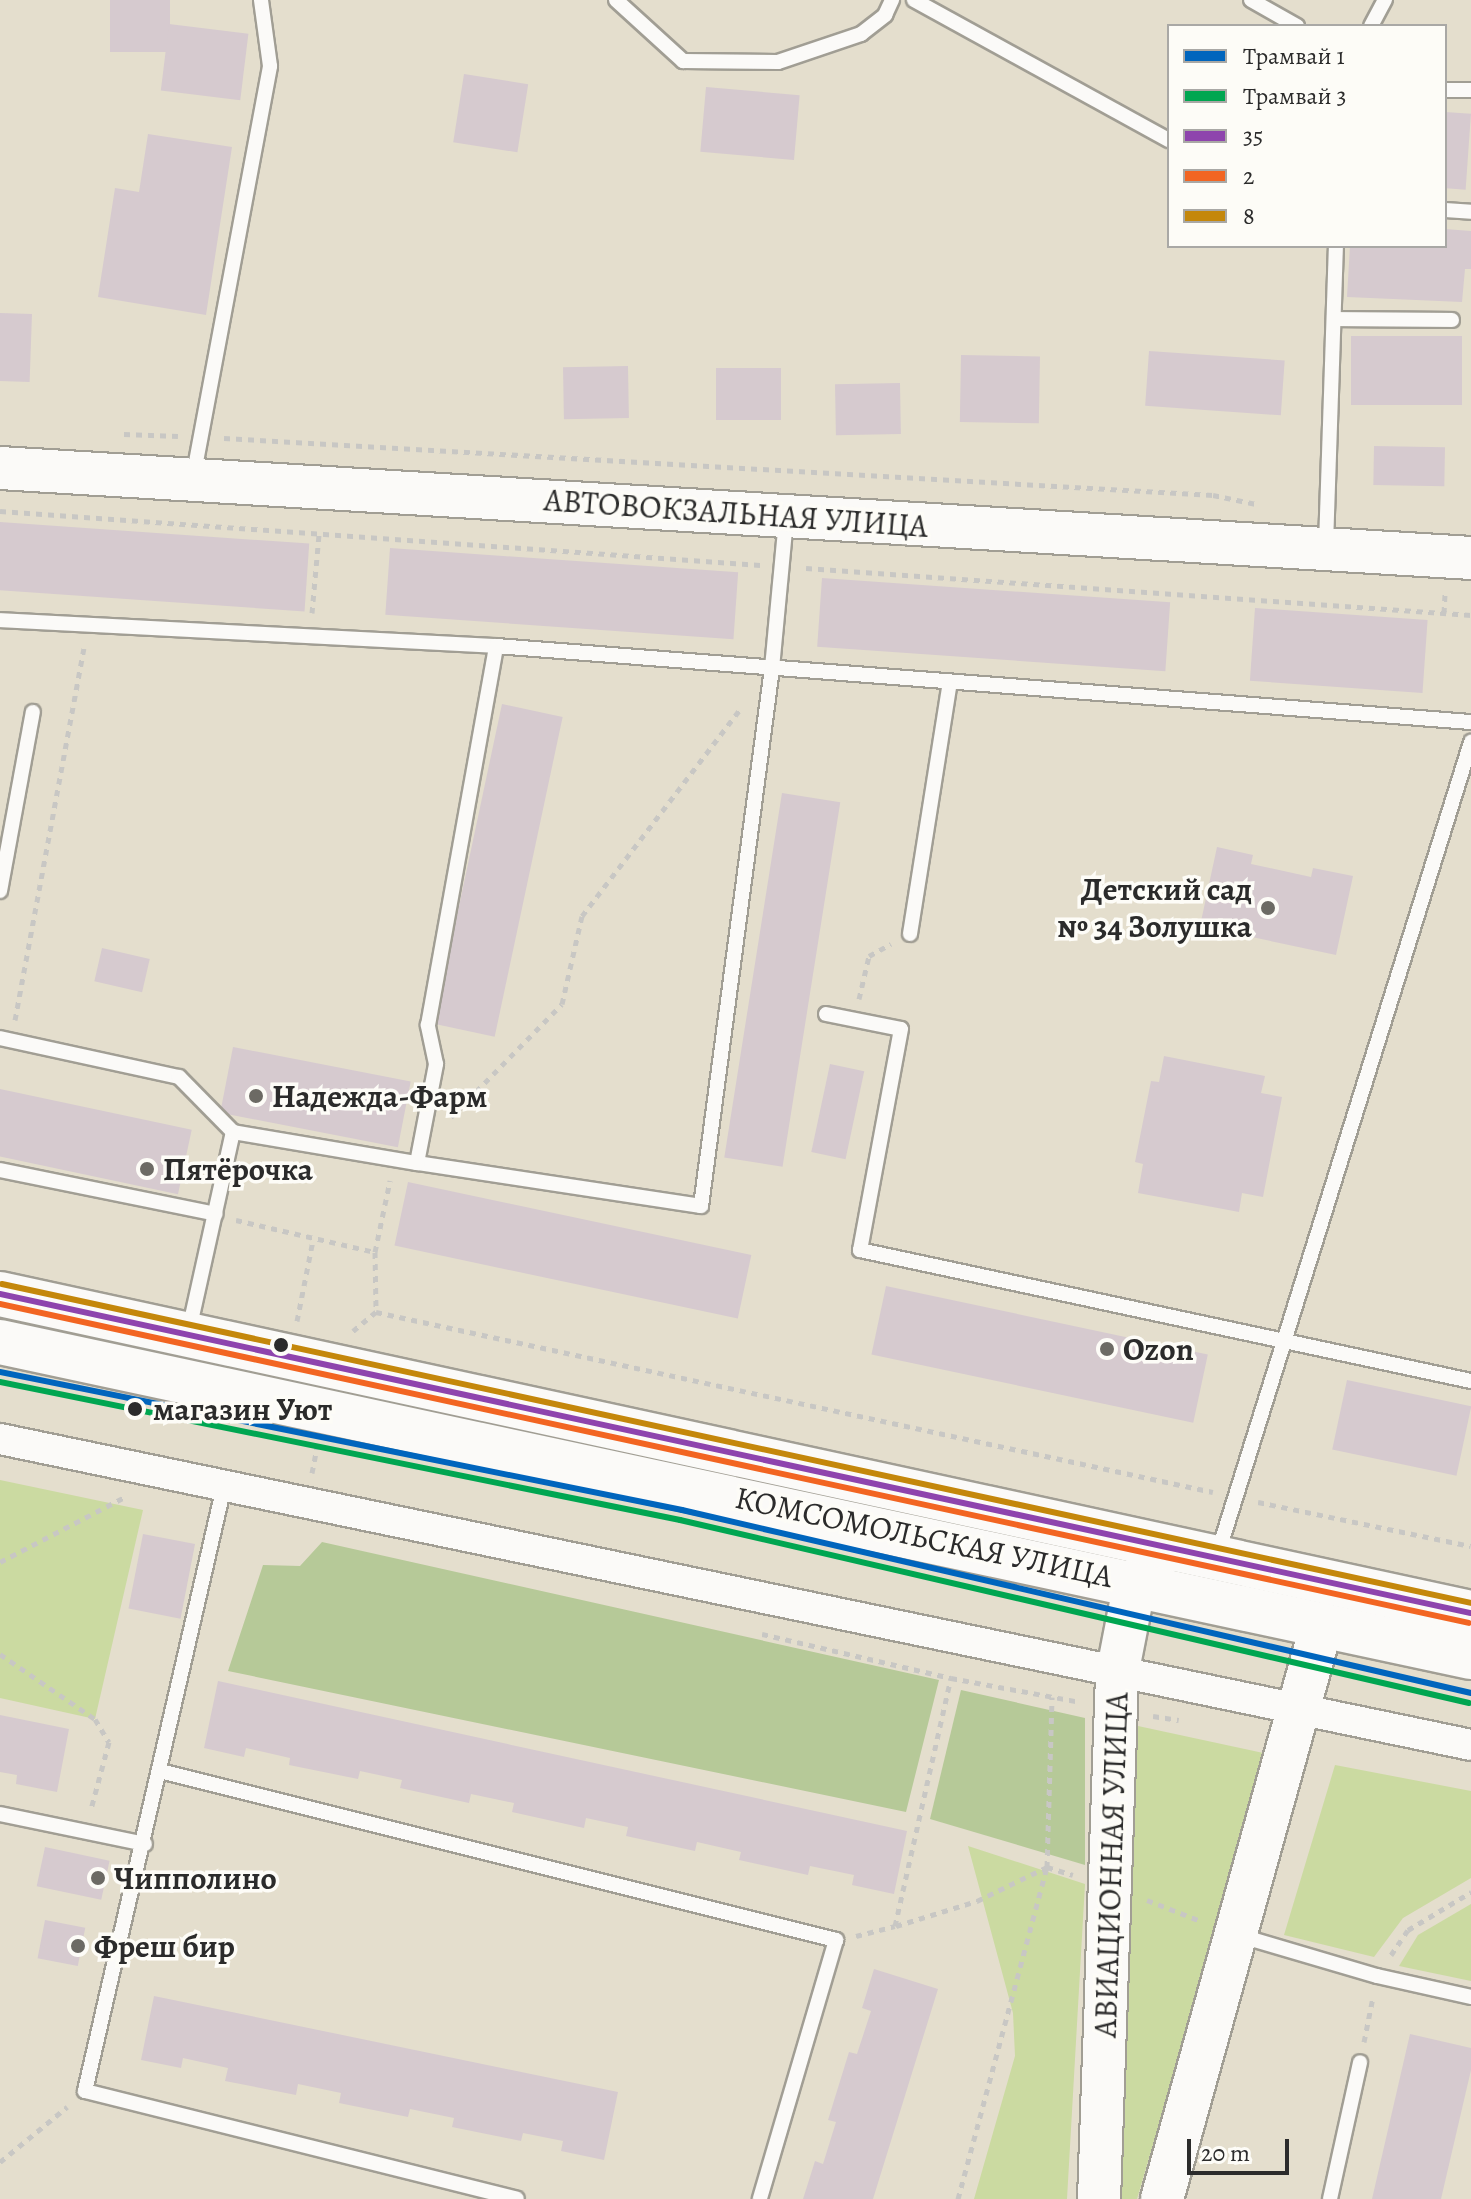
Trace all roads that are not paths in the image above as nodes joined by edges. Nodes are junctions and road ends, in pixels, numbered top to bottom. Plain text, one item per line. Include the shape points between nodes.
1 (261, 0) edge
2 (616, 0) edge
3 (892, 0) edge
4 (914, 0) edge
5 (1251, 0) edge
6 (1385, 0) edge
7 (1293, 24) edge
8 (1372, 24) edge
9 (1447, 90) edge
10 (1471, 90) edge
11 (1167, 139) edge
12 (1447, 210) edge
13 (1471, 212) edge
14 (1336, 248) edge
15 (1334, 319) junction
16 (1452, 320) dead end
17 (0, 468) edge
18 (193, 478) junction
19 (786, 516) junction
20 (1326, 550) junction
21 (1471, 558) edge
22 (0, 620) edge
23 (496, 646) junction
24 (772, 668) junction
25 (950, 682) junction
26 (33, 712) dead end
27 (1471, 722) edge
28 (1471, 742) edge
29 (0, 891) edge
30 (910, 934) road end
31 (826, 1014) dead end
32 (6, 1039) edge
33 (233, 1132) junction
34 (418, 1156) junction
35 (0, 1170) edge
36 (216, 1214) junction
37 (0, 1294) edge
38 (188, 1335) junction
39 (0, 1342) edge
40 (1283, 1342) junction
41 (1471, 1381) edge
42 (0, 1439) edge
43 (225, 1482) junction
44 (1169, 1548) junction
45 (1216, 1558) junction
46 (1135, 1582) junction
47 (1471, 1613) edge
48 (1322, 1624) junction
49 (1471, 1657) edge
50 (1117, 1675) junction
51 (1298, 1707) junction
52 (1471, 1745) edge
53 (160, 1771) junction
54 (0, 1814) edge
55 (145, 1844) junction
56 (1236, 1935) junction
57 (1471, 1997) edge
58 (1360, 2062) dead end
59 (517, 2199) edge
60 (760, 2199) edge
61 (1099, 2199) edge
62 (1162, 2199) edge
63 (1330, 2199) edge

1 - 18 lane via 270,66
2 - 3 lane via 683,61 778,62 861,34 885,15
4 - 11 lane
5 - 7 lane
6 - 8 lane
9 - 10 lane
12 - 13 lane
14 - 15 lane
15 - 16 lane
15 - 20 lane
17 - 18 street, АВТОВОКЗАЛЬНАЯ УЛИЦА
18 - 19 street, АВТОВОКЗАЛЬНАЯ УЛИЦА
19 - 20 street, АВТОВОКЗАЛЬНАЯ УЛИЦА
19 - 24 lane
20 - 21 street, АВТОВОКЗАЛЬНАЯ УЛИЦА
22 - 23 lane
23 - 24 lane
23 - 34 lane via 428,1025 436,1064
24 - 25 lane
24 - 34 lane via 701,1206
25 - 27 lane
25 - 30 lane
26 - 29 lane
28 - 40 lane
31 - 40 lane via 901,1029 860,1250
32 - 33 lane via 179,1077
33 - 34 lane via 394,1161
33 - 36 lane
35 - 36 lane
36 - 38 lane
37 - 38 main road, КОМСОМОЛЬСКАЯ УЛИЦА
38 - 44 main road, КОМСОМОЛЬСКАЯ УЛИЦА
39 - 46 main road, КОМСОМОЛЬСКАЯ УЛИЦА
40 - 41 lane
40 - 45 lane
42 - 43 street
43 - 50 street
43 - 53 lane
44 - 45 main road, КОМСОМОЛЬСКАЯ УЛИЦА
44 - 46 street
45 - 47 main road, КОМСОМОЛЬСКАЯ УЛИЦА
46 - 48 main road, КОМСОМОЛЬСКАЯ УЛИЦА
46 - 50 street, АВИАЦИОННАЯ УЛИЦА
48 - 49 main road, КОМСОМОЛЬСКАЯ УЛИЦА
48 - 51 street
50 - 51 street
50 - 61 street, АВИАЦИОННАЯ УЛИЦА
51 - 52 street
51 - 56 street
53 - 55 lane
53 - 60 lane via 836,1940
54 - 55 lane
55 - 59 lane via 85,2091
56 - 57 lane
56 - 62 street
58 - 63 lane

